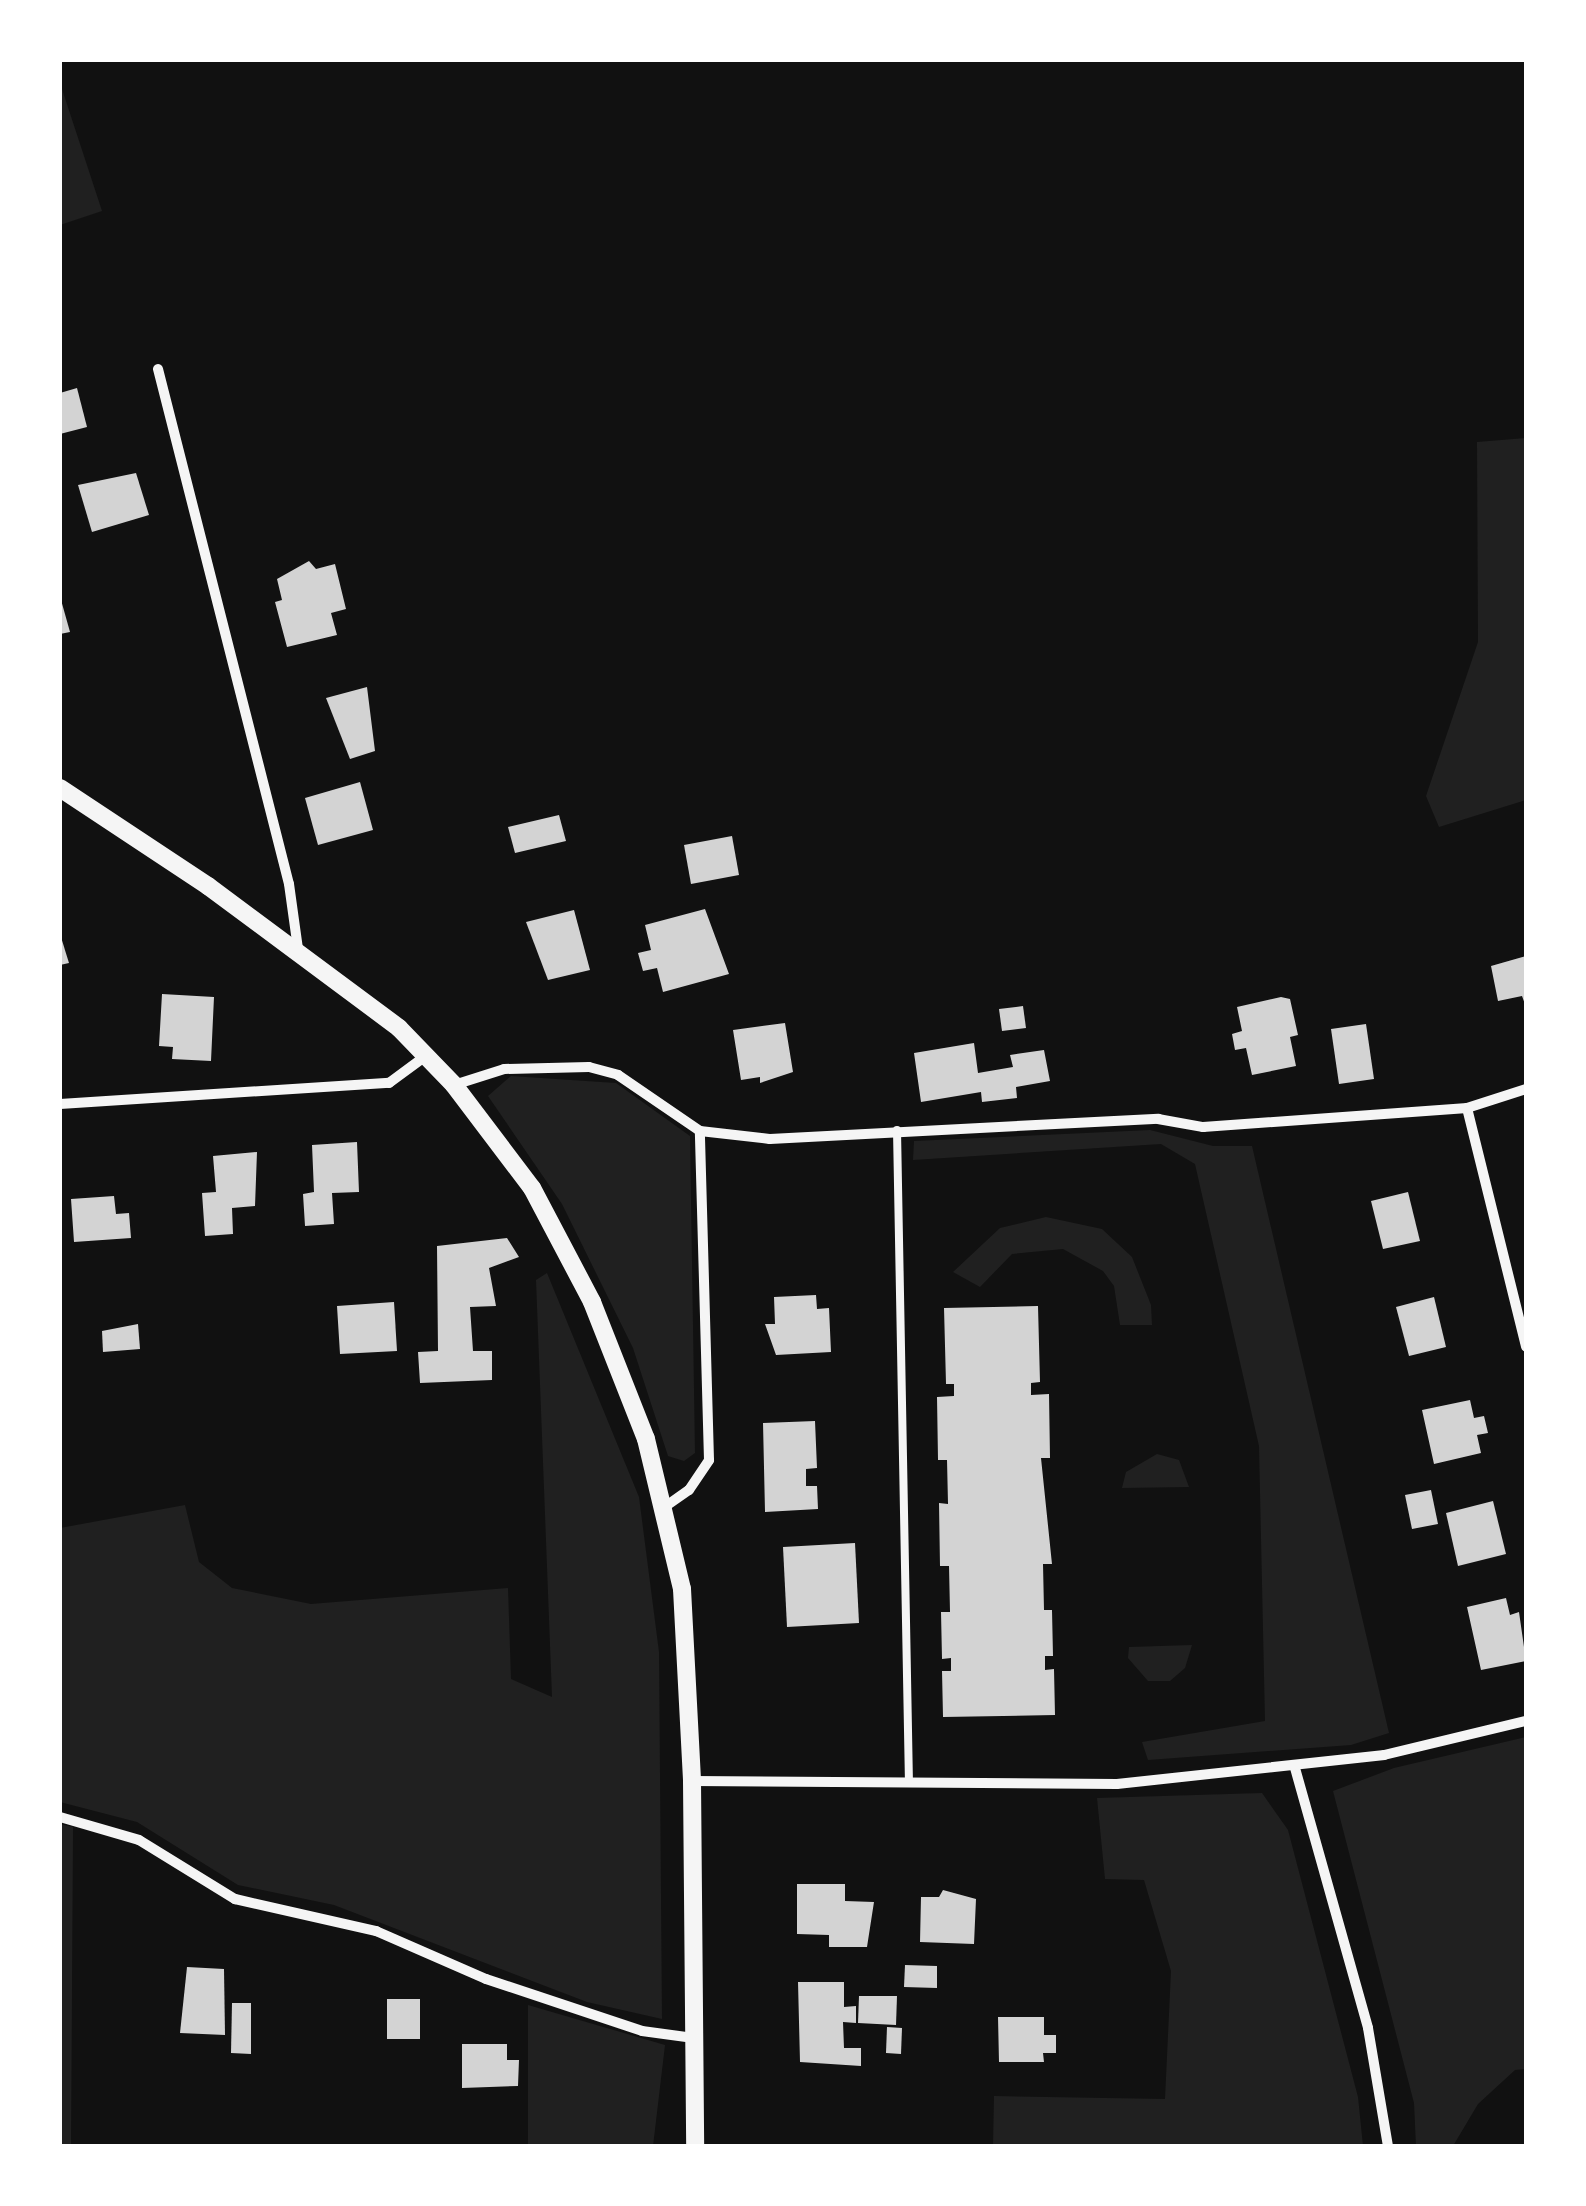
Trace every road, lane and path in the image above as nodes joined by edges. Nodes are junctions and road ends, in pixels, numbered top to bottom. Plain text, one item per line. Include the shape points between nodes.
1 (158, 369) dead end
2 (60, 788) edge
3 (298, 950) junction
4 (426, 1055) junction
5 (454, 1085) junction
6 (1526, 1090) edge
7 (60, 1104) edge
8 (1466, 1108) junction
9 (897, 1130) junction
10 (700, 1131) junction
11 (1526, 1347) edge
12 (666, 1506) junction
13 (1526, 1721) edge
14 (1296, 1768) junction
15 (692, 1781) junction
16 (908, 1782) junction
17 (60, 1817) edge
18 (694, 2038) junction
19 (695, 2146) edge
20 (1388, 2146) edge

1 - 3 street via 289,884
2 - 3 street
3 - 4 street
4 - 5 street
4 - 7 street via 389,1084
5 - 10 street via 504,1069 589,1067 618,1075
5 - 12 street via 532,1188 563,1244 619,1364
6 - 8 street
8 - 9 street via 1203,1127 1158,1119
8 - 11 street
9 - 10 street via 770,1139
9 - 16 lane
10 - 12 street via 709,1460 689,1490
12 - 15 street via 686,1635
13 - 14 street via 1384,1756
14 - 16 street via 1117,1784
14 - 20 street via 1368,2028
15 - 16 street
15 - 18 street
17 - 18 street via 138,1840 235,1899 376,1932 572,2008 642,2031
18 - 19 street

